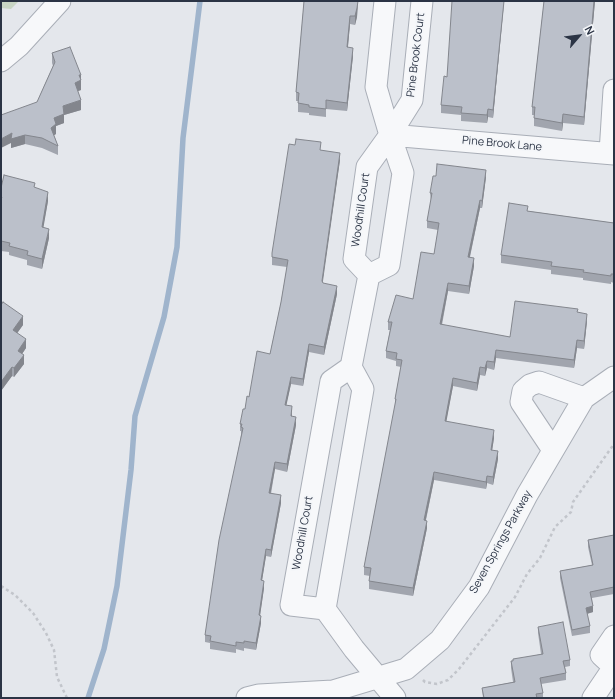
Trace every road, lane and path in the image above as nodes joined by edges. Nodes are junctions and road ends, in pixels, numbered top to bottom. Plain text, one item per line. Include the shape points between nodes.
1 (60, 1) edge
2 (385, 1) edge
3 (422, 1) edge
4 (1, 61) edge
5 (614, 90) edge
6 (390, 135) junction
7 (612, 154) edge
8 (369, 275) junction
9 (351, 367) junction
10 (614, 377) edge
11 (584, 398) junction
12 (614, 444) edge
13 (553, 450) junction
14 (1, 586) edge
15 (325, 609) junction
16 (614, 636) edge
17 (614, 667) edge
18 (378, 676) junction
19 (420, 677) dead end
20 (67, 698) edge
21 (247, 698) edge
22 (395, 698) edge
23 (593, 698) edge

1 - 4 street via 19,46
2 - 6 street via 376,88
3 - 6 street, Pine Brook Court via 412,100
5 - 7 street
6 - 7 street, Pine Brook Lane
6 - 8 street, Woodhill Court via 367,167 354,259
6 - 8 street via 403,173 389,265
8 - 9 street
9 - 15 street via 363,389
9 - 15 street, Woodhill Court via 331,381 291,605
10 - 11 street, Seven Springs Parkway
11 - 13 street, Seven Springs Parkway
11 - 13 street via 539,382 523,391 521,402
12 - 19 path via 573,502 571,512 555,527 540,558 527,574 515,597 459,669 448,680 437,684 425,682
13 - 18 street, Seven Springs Parkway via 479,587 440,640 406,669
14 - 20 path via 15,595 33,613 46,633 54,650 57,677
15 - 18 street via 354,649
16 - 17 street via 601,655
17 - 23 street
18 - 21 street, Seven Springs Parkway via 333,691 259,694
18 - 22 street

